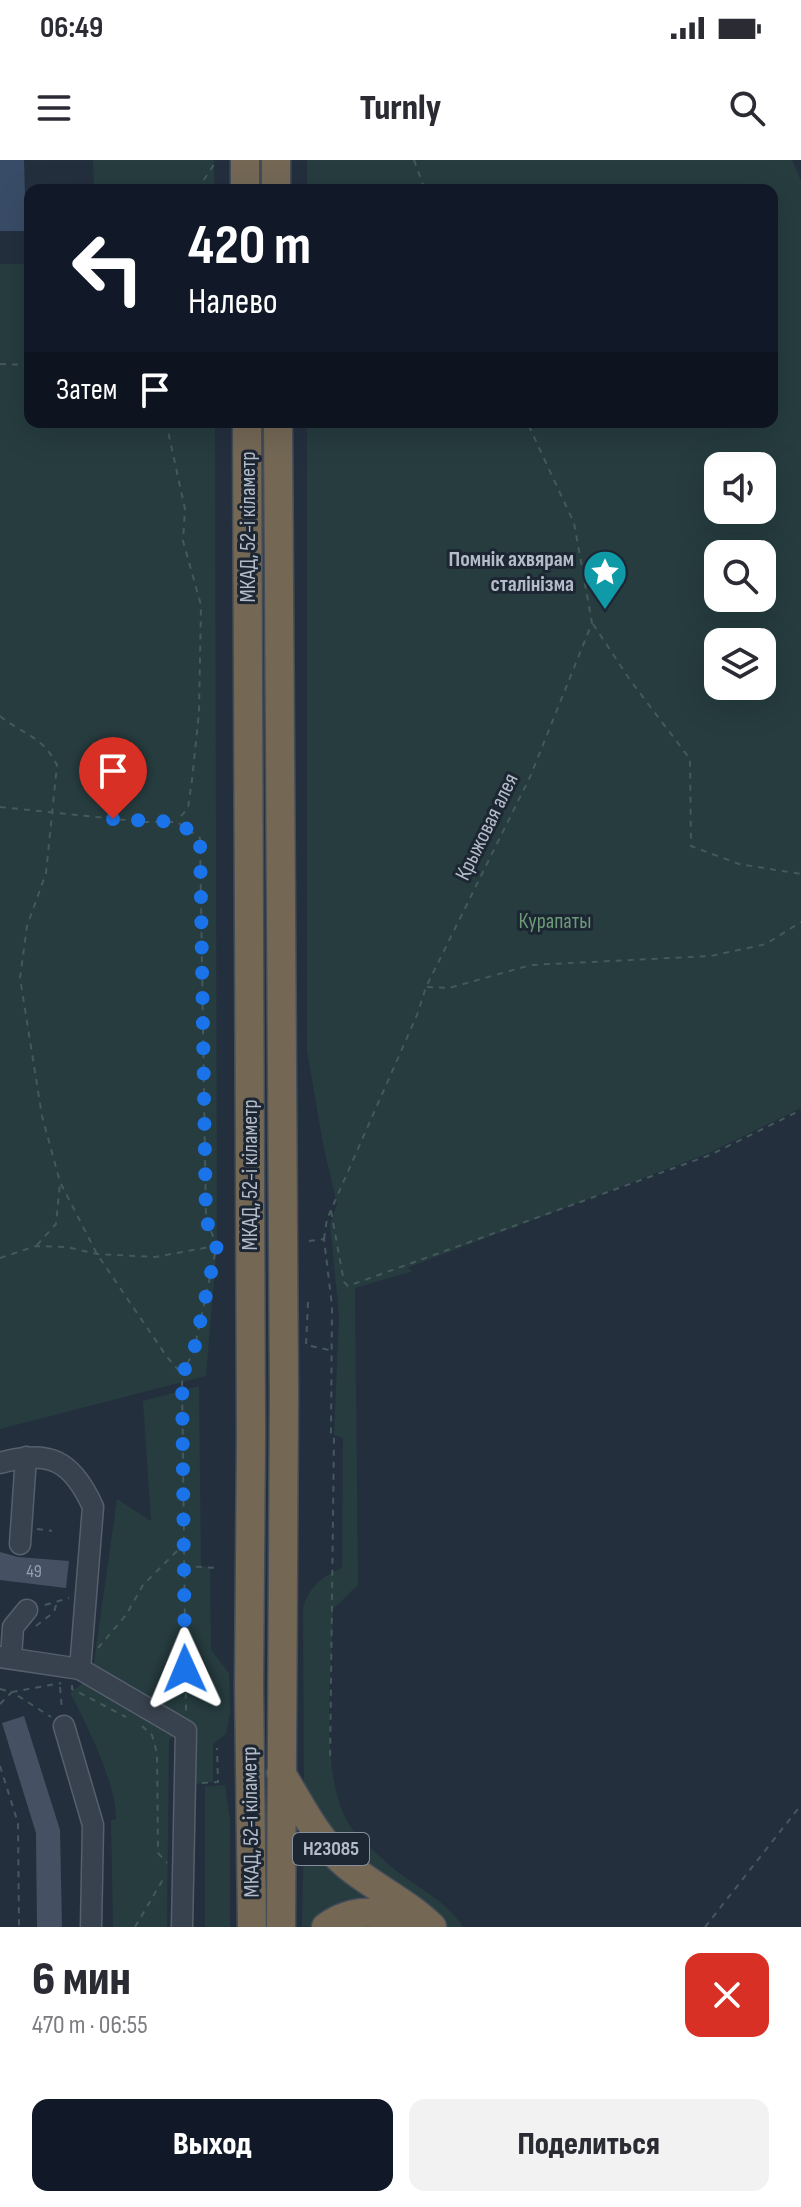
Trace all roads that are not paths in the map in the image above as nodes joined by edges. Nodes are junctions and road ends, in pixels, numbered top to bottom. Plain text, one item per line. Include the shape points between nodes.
1 (245, 160) edge
2 (276, 160) edge
3 (245, 184) edge
4 (276, 184) edge
5 (247, 428) edge
6 (278, 428) edge
7 (26, 1457) junction
8 (0, 1463) edge
9 (20, 1544) dead end
10 (31, 1619) road end
11 (5, 1657) edge
12 (73, 1671) junction
13 (64, 1726) road end
14 (281, 1773) junction
15 (91, 1927) edge
16 (182, 1927) edge
17 (252, 1927) edge
18 (281, 1927) edge
19 (326, 1927) edge
20 (406, 1927) edge
21 (432, 1927) edge

1 - 3 highway
2 - 4 highway
5 - 17 highway, МКАД, 52-і кіламетр
6 - 14 highway, МКАД, 52-і кіламетр
7 - 8 lane
7 - 9 lane
7 - 12 lane via 57,1462 85,1488 93,1507
10 - 11 lane via 13,1627
11 - 12 lane
12 - 16 lane via 186,1731
13 - 15 lane via 93,1825
14 - 18 highway, МКАД, 52-і кіламетр
14 - 21 highway, Н23085 via 336,1855
19 - 20 highway via 339,1918 374,1912

